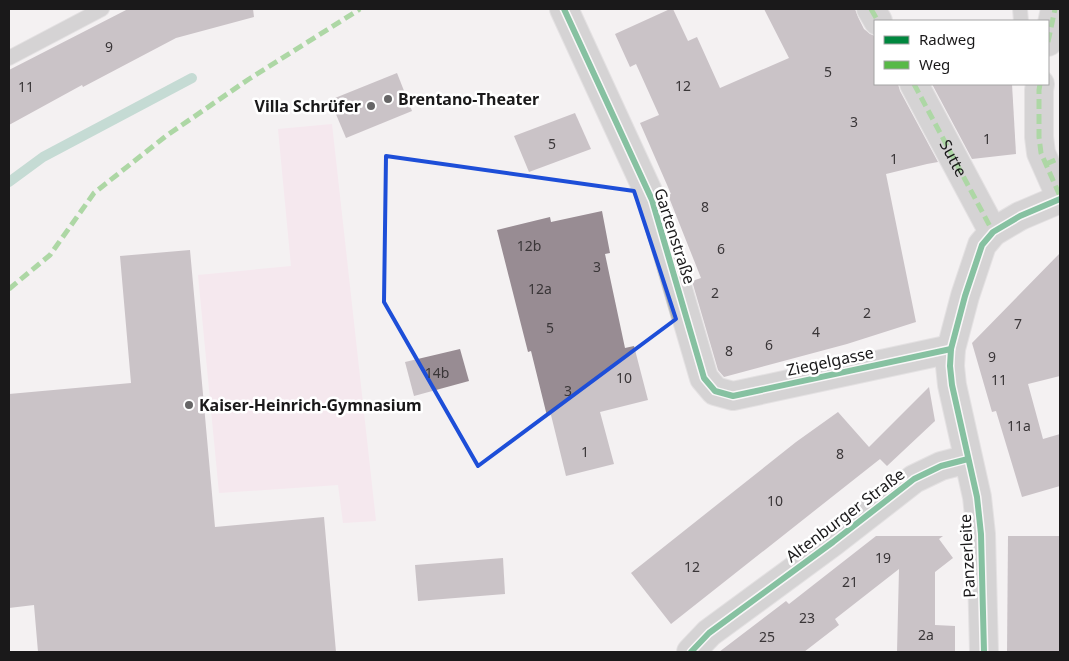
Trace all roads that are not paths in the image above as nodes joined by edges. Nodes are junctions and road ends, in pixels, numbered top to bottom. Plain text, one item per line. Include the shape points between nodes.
1 (102, 9) edge
2 (564, 9) edge
3 (871, 9) edge
4 (1054, 9) edge
5 (877, 20) edge
6 (1049, 36) edge
7 (9, 58) edge
8 (915, 85) edge
9 (1040, 85) edge
10 (1060, 198) edge
11 (993, 232) junction
12 (951, 349) junction
13 (715, 391) joint
14 (968, 459) junction
15 (691, 652) edge
16 (984, 652) edge

1 - 7 lane
2 - 13 street, Gartenstraße via 652,200 704,378
3 - 5 street
4 - 6 street
8 - 11 street, Sutte
9 - 10 street via 1041,153
10 - 11 street
11 - 12 street via 982,245
12 - 13 street, Ziegelgasse via 733,396
12 - 14 street via 952,385
14 - 15 street, Altenburger Straße via 941,466 914,479 709,632
14 - 16 street, Panzerleite via 981,534

